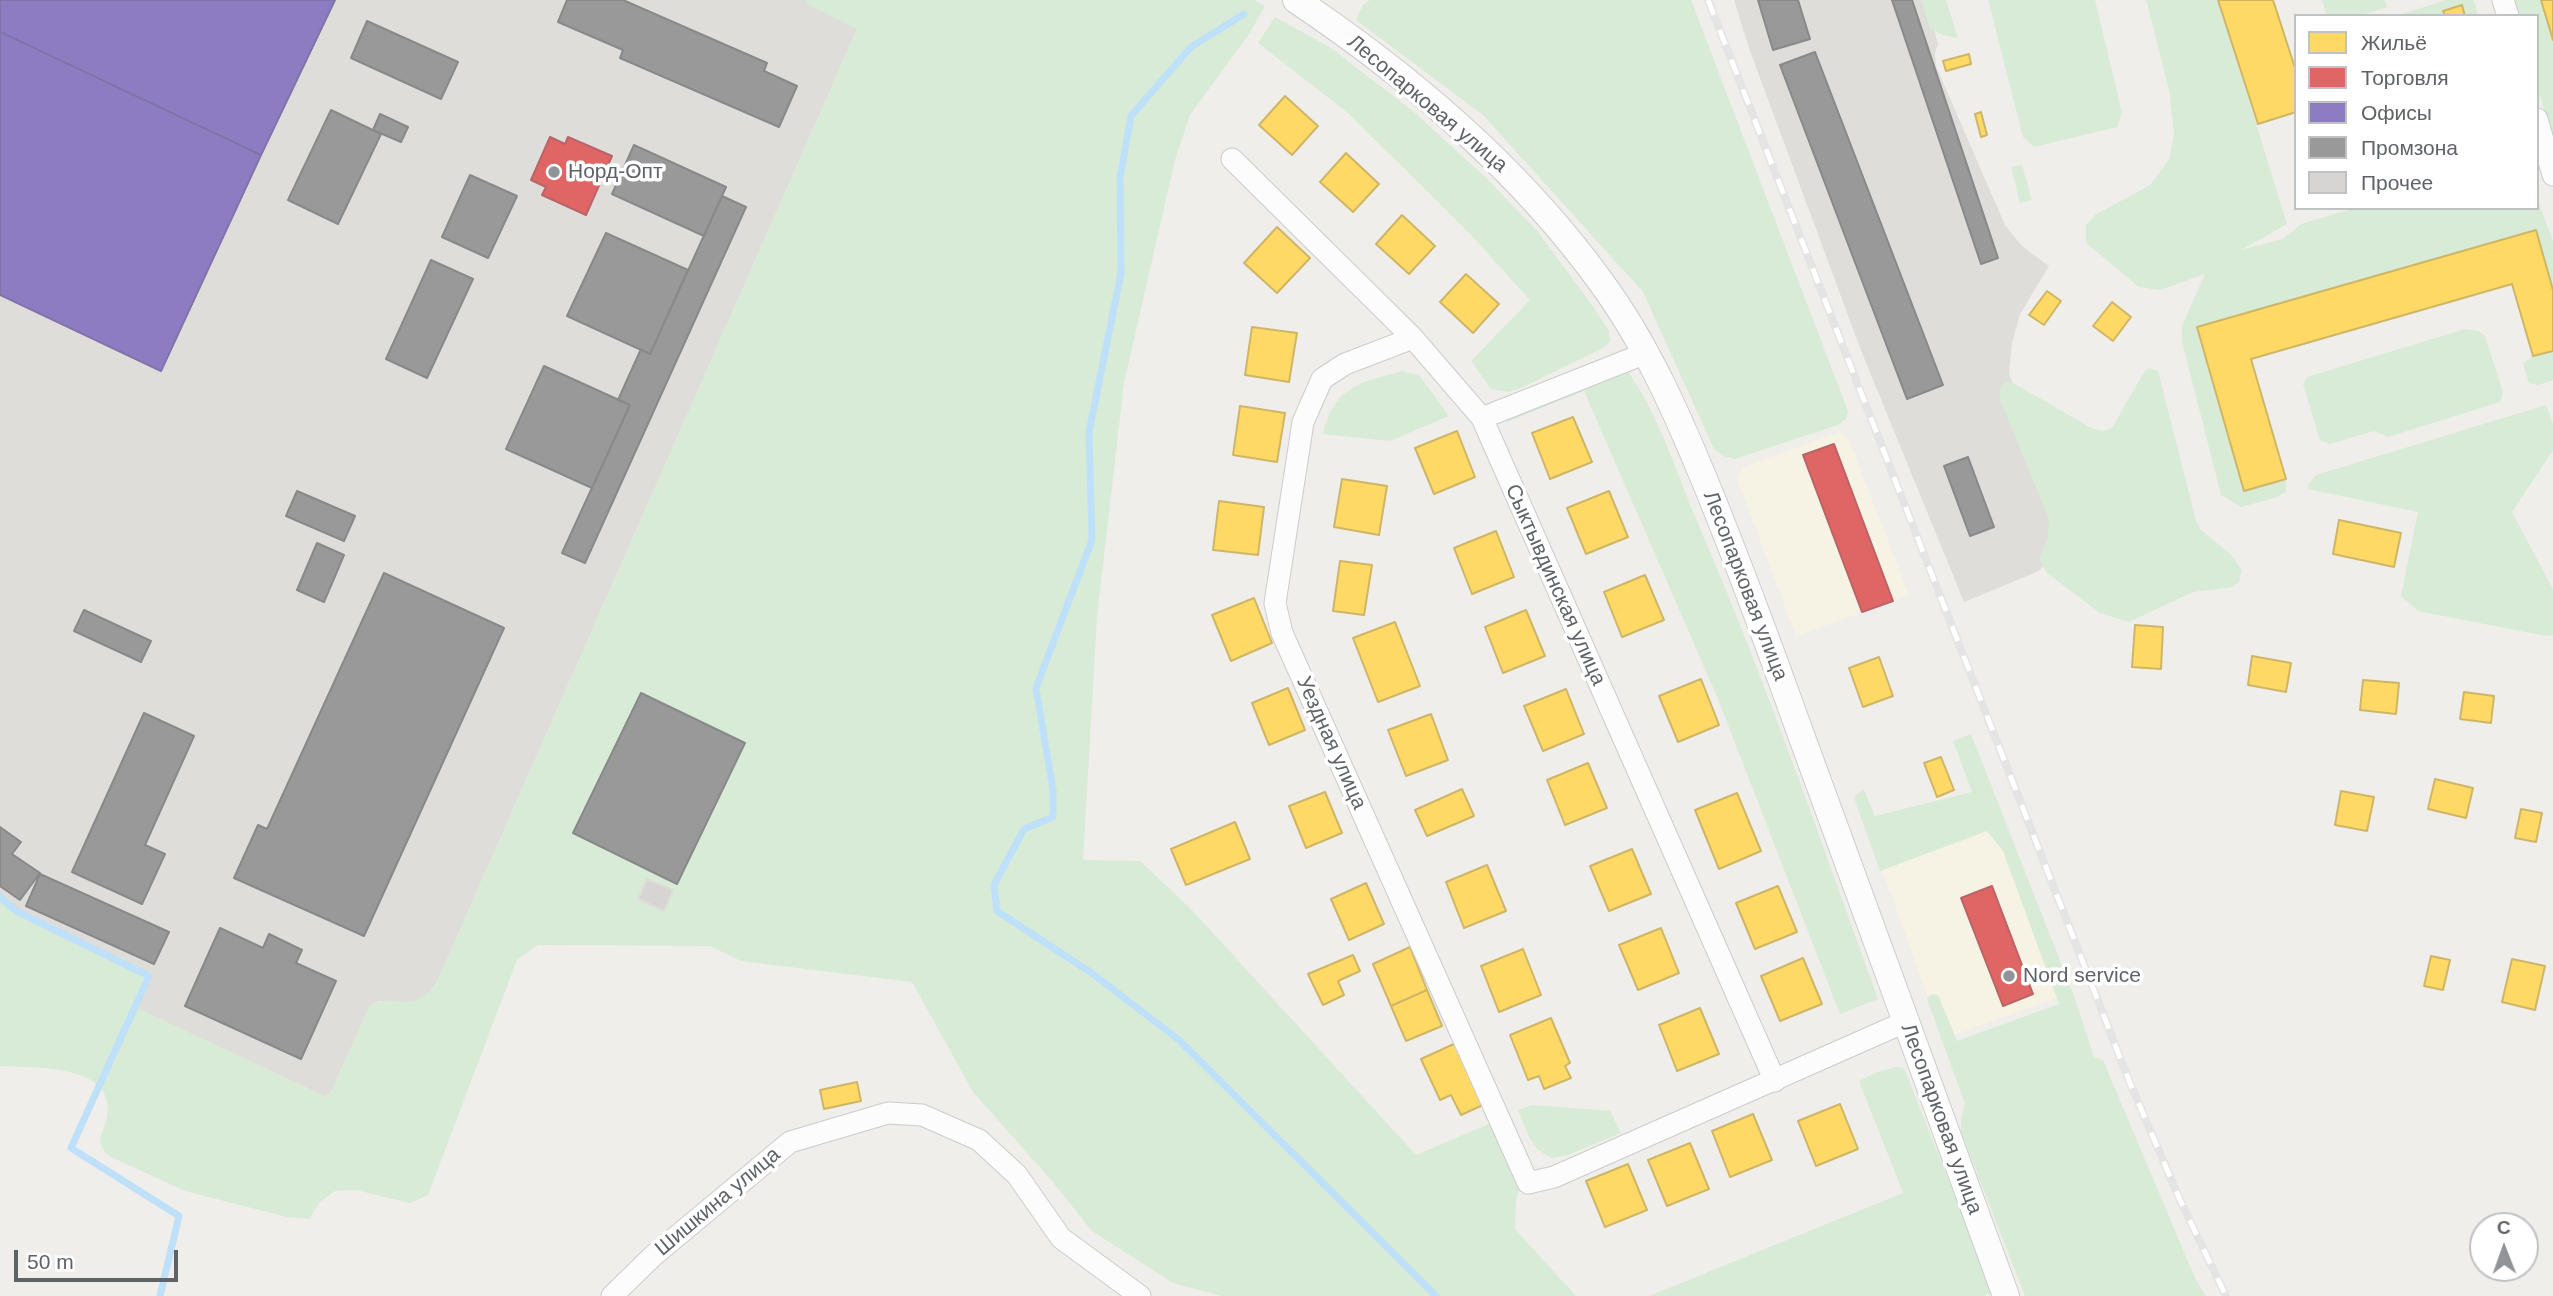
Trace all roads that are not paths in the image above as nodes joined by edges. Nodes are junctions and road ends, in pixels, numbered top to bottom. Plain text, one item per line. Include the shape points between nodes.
1 (1296, 0) edge
2 (2539, 126) edge
3 (1232, 159) dead end
4 (2553, 175) edge
5 (1413, 338) junction
6 (1646, 353) junction
7 (1482, 418) junction
8 (1905, 1022) junction
9 (1775, 1081) junction
10 (612, 1296) edge
11 (1140, 1296) edge
12 (2006, 1296) edge

1 - 6 street, Лесопарковая улица via 1419,92 1500,163 1562,230
2 - 4 street
3 - 5 street, Сыктывдинская улица
5 - 7 street, Сыктывдинская улица
5 - 9 street, Уездная улица via 1345,364 1322,379 1303,422 1275,603 1282,633 1528,1183 1554,1177
6 - 7 street
6 - 8 street, Лесопарковая улица via 1690,443 1748,586
7 - 9 street, Сыктывдинская улица
8 - 9 street
8 - 12 street, Лесопарковая улица
10 - 11 street, Шишкина улица via 790,1142 888,1113 922,1115 979,1140 1017,1175 1061,1238

